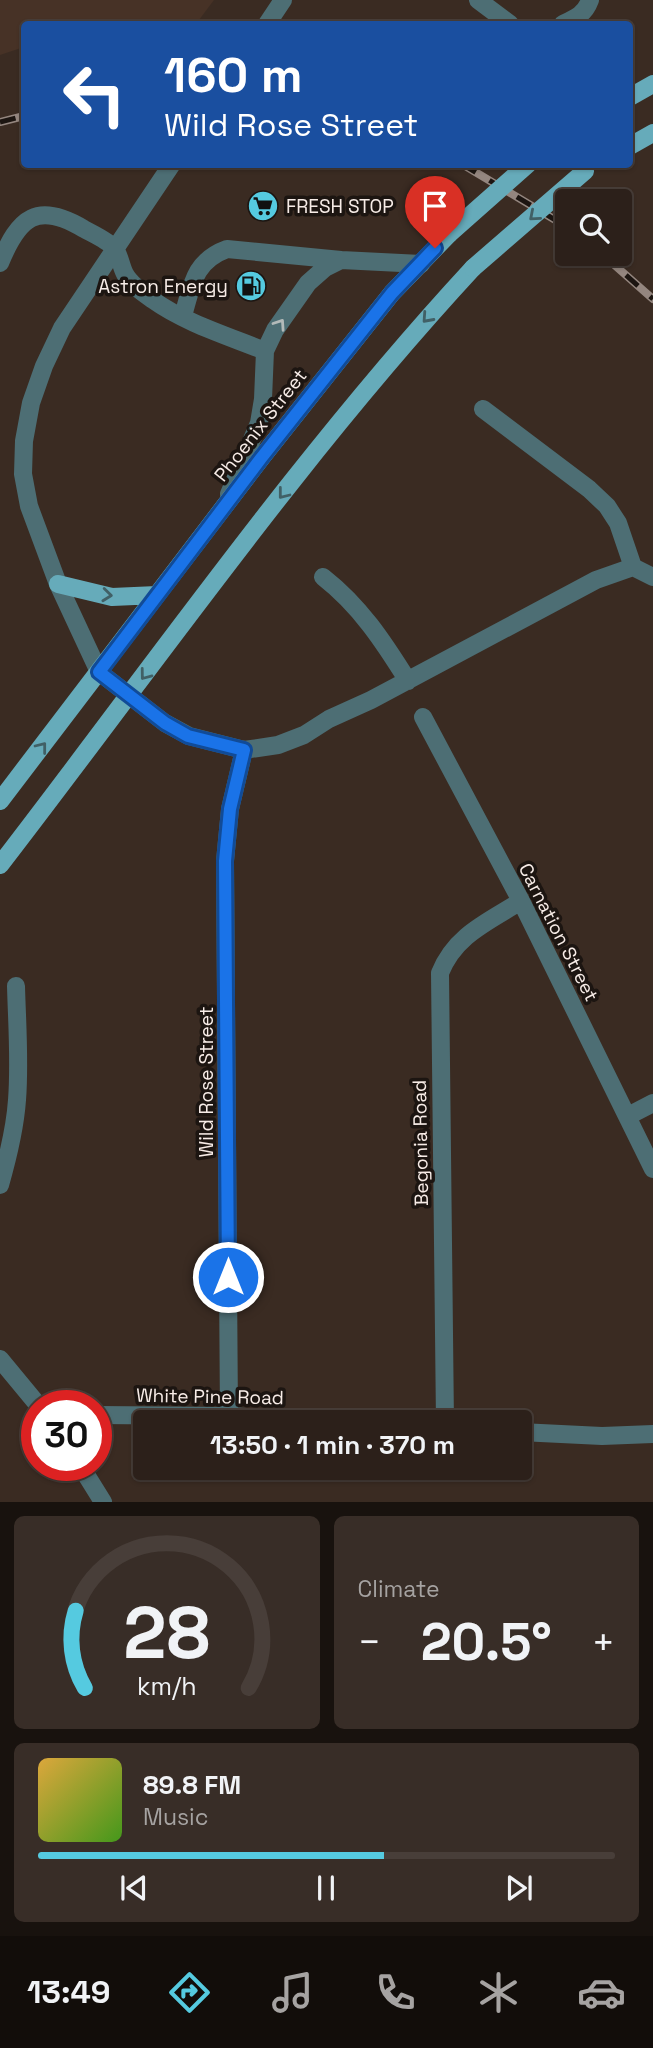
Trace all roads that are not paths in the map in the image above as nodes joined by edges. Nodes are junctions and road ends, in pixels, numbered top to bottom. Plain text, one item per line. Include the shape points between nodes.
1 (283, 0) edge
2 (478, 0) edge
3 (590, 0) edge
4 (269, 21) edge
5 (506, 21) edge
6 (570, 21) edge
7 (653, 84) edge
8 (633, 95) edge
9 (653, 133) edge
10 (633, 144) edge
11 (169, 168) edge
12 (523, 168) edge
13 (592, 168) edge
14 (114, 248) junction
15 (341, 260) junction
16 (0, 263) edge
17 (421, 264) junction
18 (183, 316) junction
19 (265, 351) junction
20 (482, 409) dead end
21 (225, 504) junction
22 (633, 567) junction
23 (323, 577) dead end
24 (653, 577) edge
25 (58, 584) junction
26 (157, 595) junction
27 (99, 672) junction
28 (408, 681) junction
29 (129, 697) junction
30 (423, 717) dead end
31 (244, 750) junction
32 (0, 801) edge
33 (0, 865) edge
34 (521, 901) junction
35 (16, 986) dead end
36 (653, 1103) edge
37 (628, 1116) junction
38 (653, 1169) edge
39 (0, 1185) edge
40 (0, 1359) edge
41 (26, 1390) edge
42 (229, 1410) edge
43 (444, 1410) edge
44 (112, 1415) edge
45 (133, 1415) edge
46 (532, 1433) edge
47 (653, 1434) edge
48 (90, 1481) edge
49 (103, 1502) edge

1 - 4 street
2 - 5 street
3 - 6 street via 587,9
7 - 8 main road
9 - 10 main road
11 - 14 street
12 - 17 main road, Phoenix Street, bridge
13 -> 29 main road, bridge via 473,268 371,383
14 - 16 street via 64,217 33,217 10,239
14 - 18 street via 126,276 141,291
14 - 25 street via 62,328 44,366 24,440 23,474 29,506
15 - 17 street
15 - 18 street via 227,249 197,271
19 -> 15 street via 309,283
17 - 21 main road, Phoenix Street via 392,293
18 - 19 street
19 - 21 street via 259,423
20 - 22 street via 607,506
21 - 26 main road, Phoenix Street
22 - 24 street
22 - 28 street via 596,580
23 - 28 street via 365,615
25 -> 26 main road via 112,597
25 - 27 street
26 - 27 main road, Phoenix Street
27 - 29 street
32 -> 27 main road, Phoenix Street
28 - 31 street via 304,735
29 - 31 street via 188,736
29 - 33 main road
30 - 34 street, Carnation Street
31 - 42 street, Wild Rose Street via 230,809 225,861
34 - 37 street, Carnation Street
34 - 43 street, Begonia Road via 458,943 440,973
35 - 39 street via 17,1101
36 - 37 street
37 - 38 street, Carnation Street
40 - 41 street
44 - 45 street, White Pine Road
46 - 47 street
48 - 49 street

